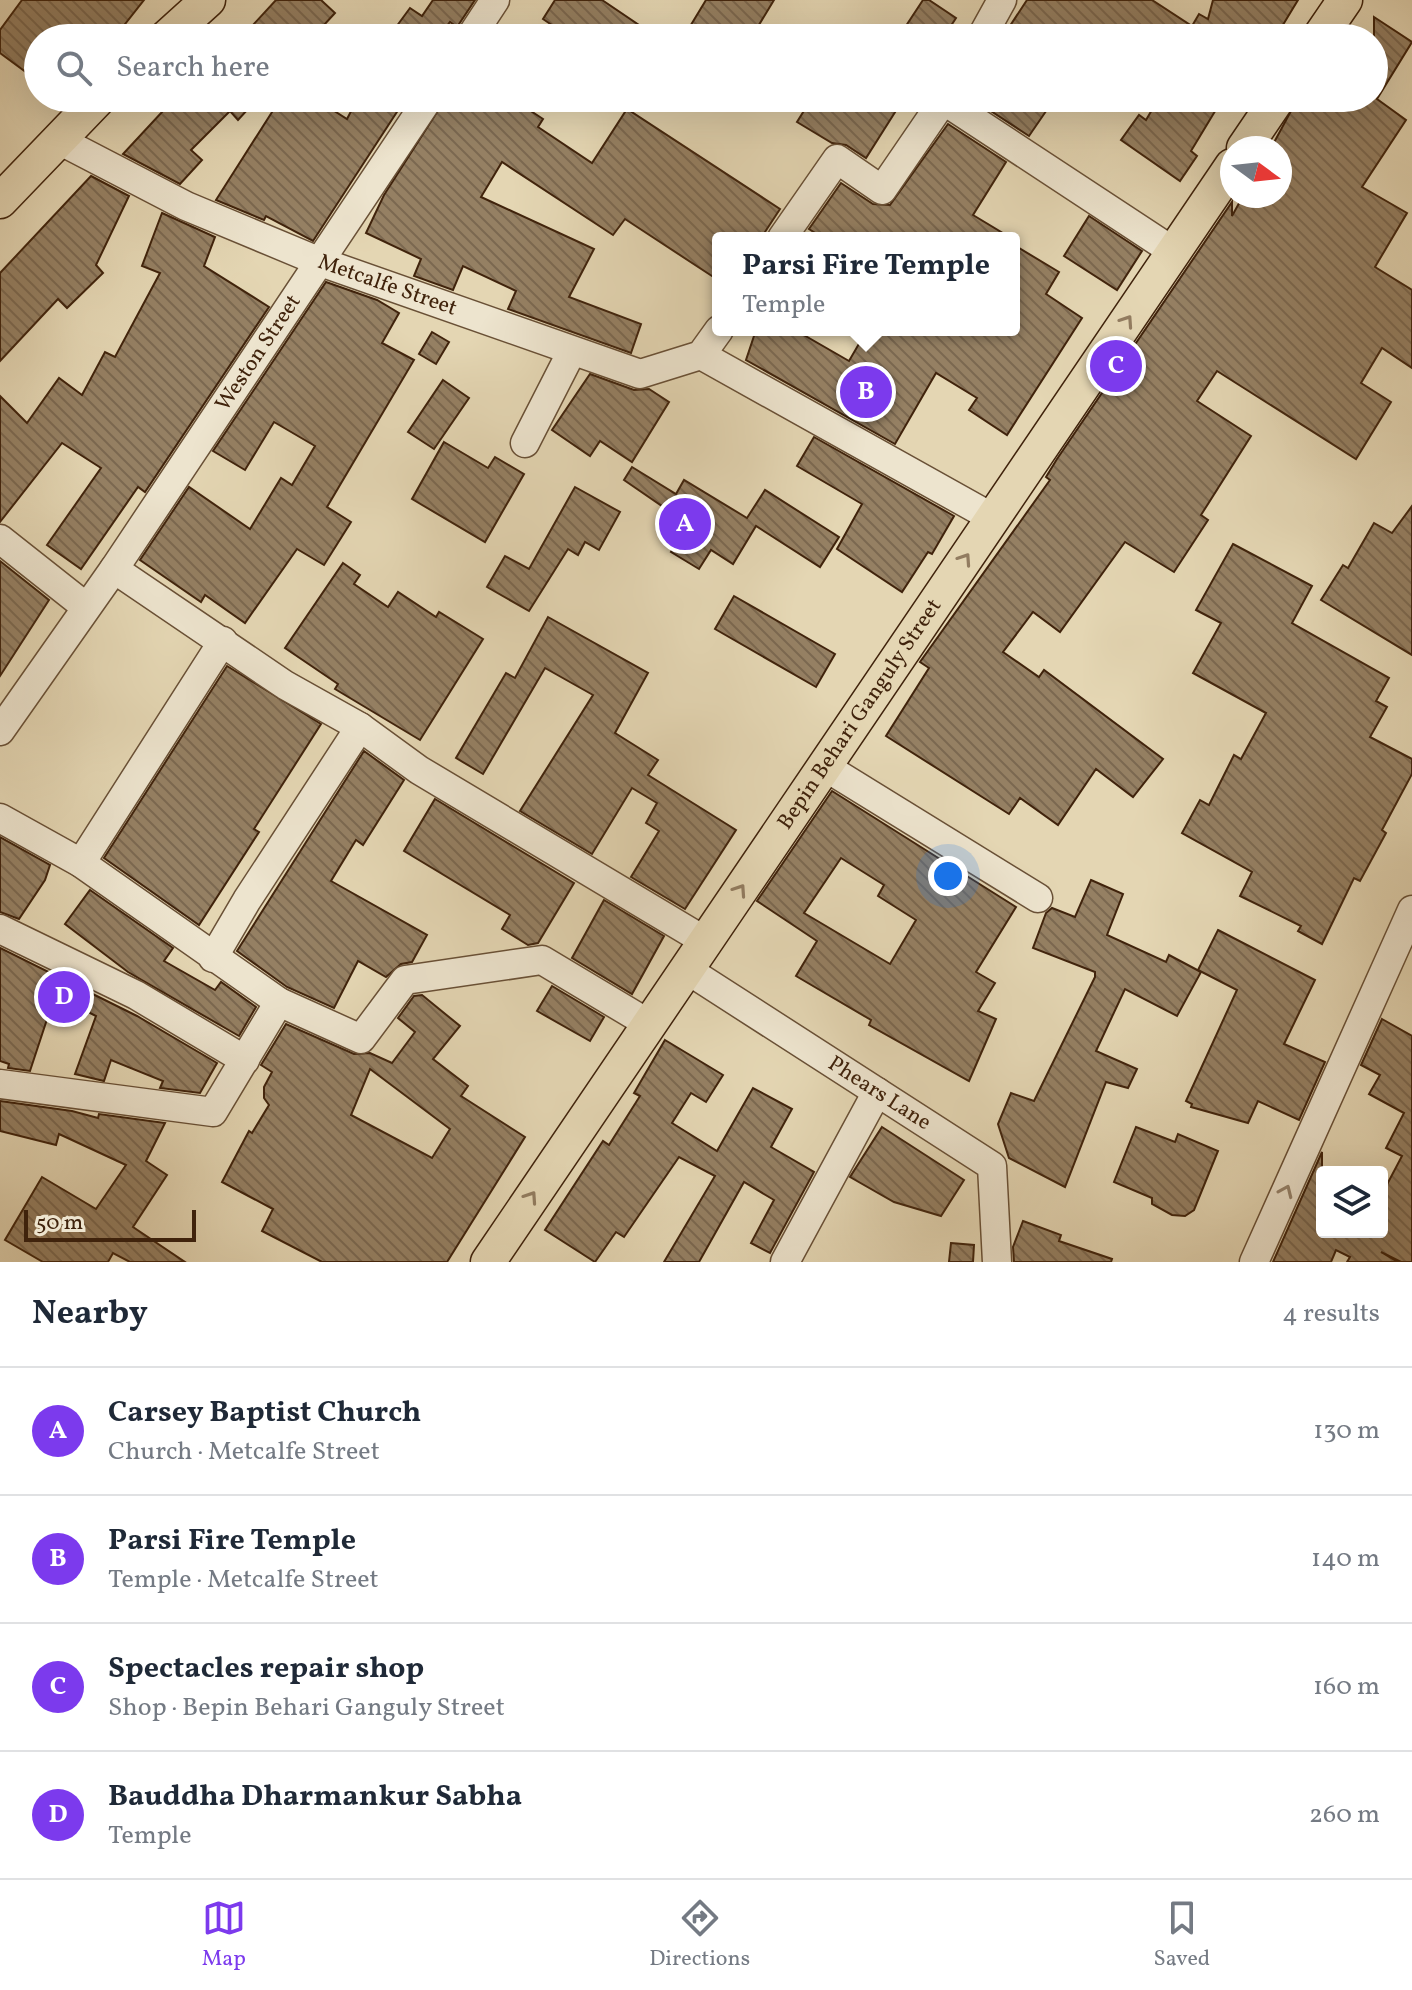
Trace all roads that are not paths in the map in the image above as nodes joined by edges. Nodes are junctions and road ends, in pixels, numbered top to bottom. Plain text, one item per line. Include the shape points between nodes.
1 (207, 0) edge
2 (495, 0) edge
3 (1002, 0) edge
4 (1345, 0) edge
5 (181, 24) edge
6 (479, 24) edge
7 (989, 24) edge
8 (1329, 24) edge
9 (85, 112) edge
10 (419, 112) edge
11 (935, 112) edge
12 (964, 112) edge
13 (1268, 112) edge
14 (1252, 136) edge
15 (57, 139) junction
16 (1220, 184) edge
17 (0, 201) edge
18 (786, 232) edge
19 (1174, 252) junction
20 (318, 261) junction
21 (715, 336) edge
22 (572, 351) junction
23 (701, 355) junction
24 (525, 443) dead end
25 (993, 518) junction
26 (0, 539) edge
27 (114, 569) junction
28 (86, 607) junction
29 (223, 641) junction
30 (4, 719) edge
31 (360, 727) junction
32 (824, 766) junction
33 (0, 818) edge
34 (81, 863) junction
35 (1038, 898) dead end
36 (1412, 910) edge
37 (0, 929) edge
38 (705, 941) junction
39 (213, 958) junction
40 (686, 969) junction
41 (279, 1002) junction
42 (649, 1024) junction
43 (245, 1060) junction
44 (0, 1084) edge
45 (877, 1092) junction
46 (488, 1262) edge
47 (785, 1262) edge
48 (997, 1262) edge
49 (1254, 1262) edge

1 - 5 main road
2 - 6 street
3 - 7 street
4 - 8 main road
9 - 15 main road
10 - 20 street, Weston Street
11 - 18 street via 882,190 837,159
12 - 19 street
13 - 14 main road
15 - 17 main road
15 - 20 street, Metcalfe Street via 186,206
16 - 19 main road, Bepin Behari Ganguly Street
25 -> 19 main road, Bepin Behari Ganguly Street
20 - 22 street, Metcalfe Street
20 - 27 street, Weston Street
21 - 23 street
22 - 23 street, Metcalfe Street via 640,374
22 - 24 street
23 - 25 street
32 -> 25 main road, Bepin Behari Ganguly Street
26 - 28 street
27 - 28 street, Weston Street
27 - 29 street
28 - 30 street, Weston Street
29 - 31 street via 285,685
29 - 34 street
31 - 38 street via 419,770
31 - 39 street
32 - 35 street
38 -> 32 main road, Bepin Behari Ganguly Street
33 - 34 street
34 - 39 street
49 -> 36 street
37 - 43 street via 136,995
38 - 40 main road, Bepin Behari Ganguly Street
39 - 41 street
40 - 42 main road, Bepin Behari Ganguly Street
40 - 45 street, Phears Lane
41 - 42 street via 361,1039 405,980 542,960
41 - 43 street
46 -> 42 main road, Bepin Behari Ganguly Street
43 - 44 street via 213,1112
45 - 47 street
45 - 48 street, Phears Lane via 992,1166

